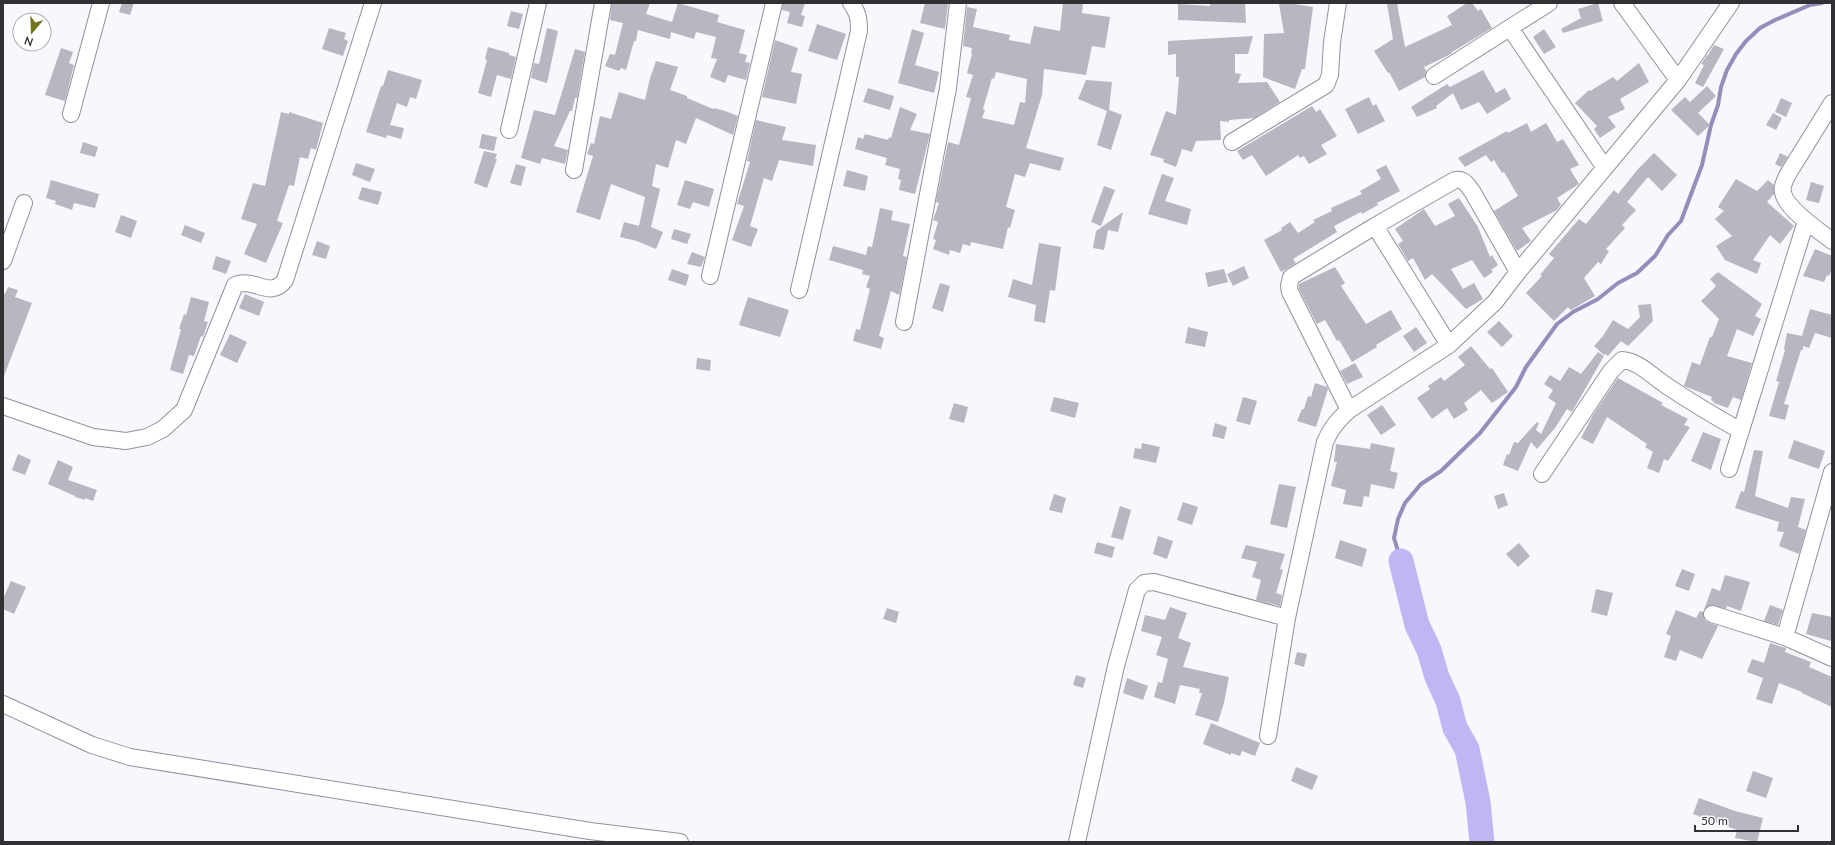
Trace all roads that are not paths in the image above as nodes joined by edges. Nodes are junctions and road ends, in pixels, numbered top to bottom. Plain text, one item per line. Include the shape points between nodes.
1 (101, 3) edge
2 (373, 3) edge
3 (538, 3) edge
4 (603, 3) edge
5 (774, 3) edge
6 (851, 3) edge
7 (958, 3) edge
8 (1338, 3) edge
9 (1549, 3) edge
10 (1622, 3) edge
11 (1731, 3) edge
12 (1510, 28) junction
13 (1434, 76) dead end
14 (1678, 80) junction
15 (1832, 103) edge
16 (71, 114) dead end
17 (509, 130) dead end
18 (1232, 142) dead end
19 (1605, 168) junction
20 (574, 170) dead end
21 (24, 203) dead end
22 (1806, 221) junction
23 (1375, 226) junction
24 (1832, 241) edge
25 (3, 261) edge
26 (1518, 272) junction
27 (710, 276) dead end
28 (798, 290) dead end
29 (904, 322) dead end
30 (1449, 345) junction
31 (3, 406) edge
32 (1349, 410) junction
33 (1741, 431) junction
34 (1729, 469) dead end
35 (1832, 472) edge
36 (1542, 474) dead end
37 (1712, 614) dead end
38 (1287, 618) junction
39 (1786, 637) junction
40 (1832, 658) edge
41 (3, 704) edge
42 (1268, 736) dead end
43 (680, 842) edge
44 (1077, 842) edge

1 - 16 street
2 - 31 street via 285,280 280,287 272,289 247,283 235,285 184,410 163,429 147,437 126,441 93,437
3 - 17 street
4 - 20 street
5 - 27 street
6 - 28 street via 859,19 859,31
7 - 29 street via 948,88
8 - 18 street via 1330,75 1326,84
9 - 12 street
10 - 14 street
11 - 14 street
12 - 13 street
12 - 19 street
14 - 19 street
15 - 22 street via 1782,186 1783,196 1788,204
19 - 26 street
21 - 25 street
22 - 24 street
22 - 33 street
23 - 26 street via 1455,180 1463,180 1472,191
23 - 30 street
23 - 32 street via 1298,272 1291,277 1289,286
26 - 30 street via 1495,302
30 - 32 street
32 - 38 street via 1330,430 1325,442
33 - 34 street
33 - 36 street via 1672,390 1637,365 1622,360 1611,371
35 - 39 street
37 - 39 street
38 - 42 street
38 - 44 street via 1154,582 1144,583 1137,590 1116,666
39 - 40 street
41 - 43 street via 92,745 130,757 590,831

